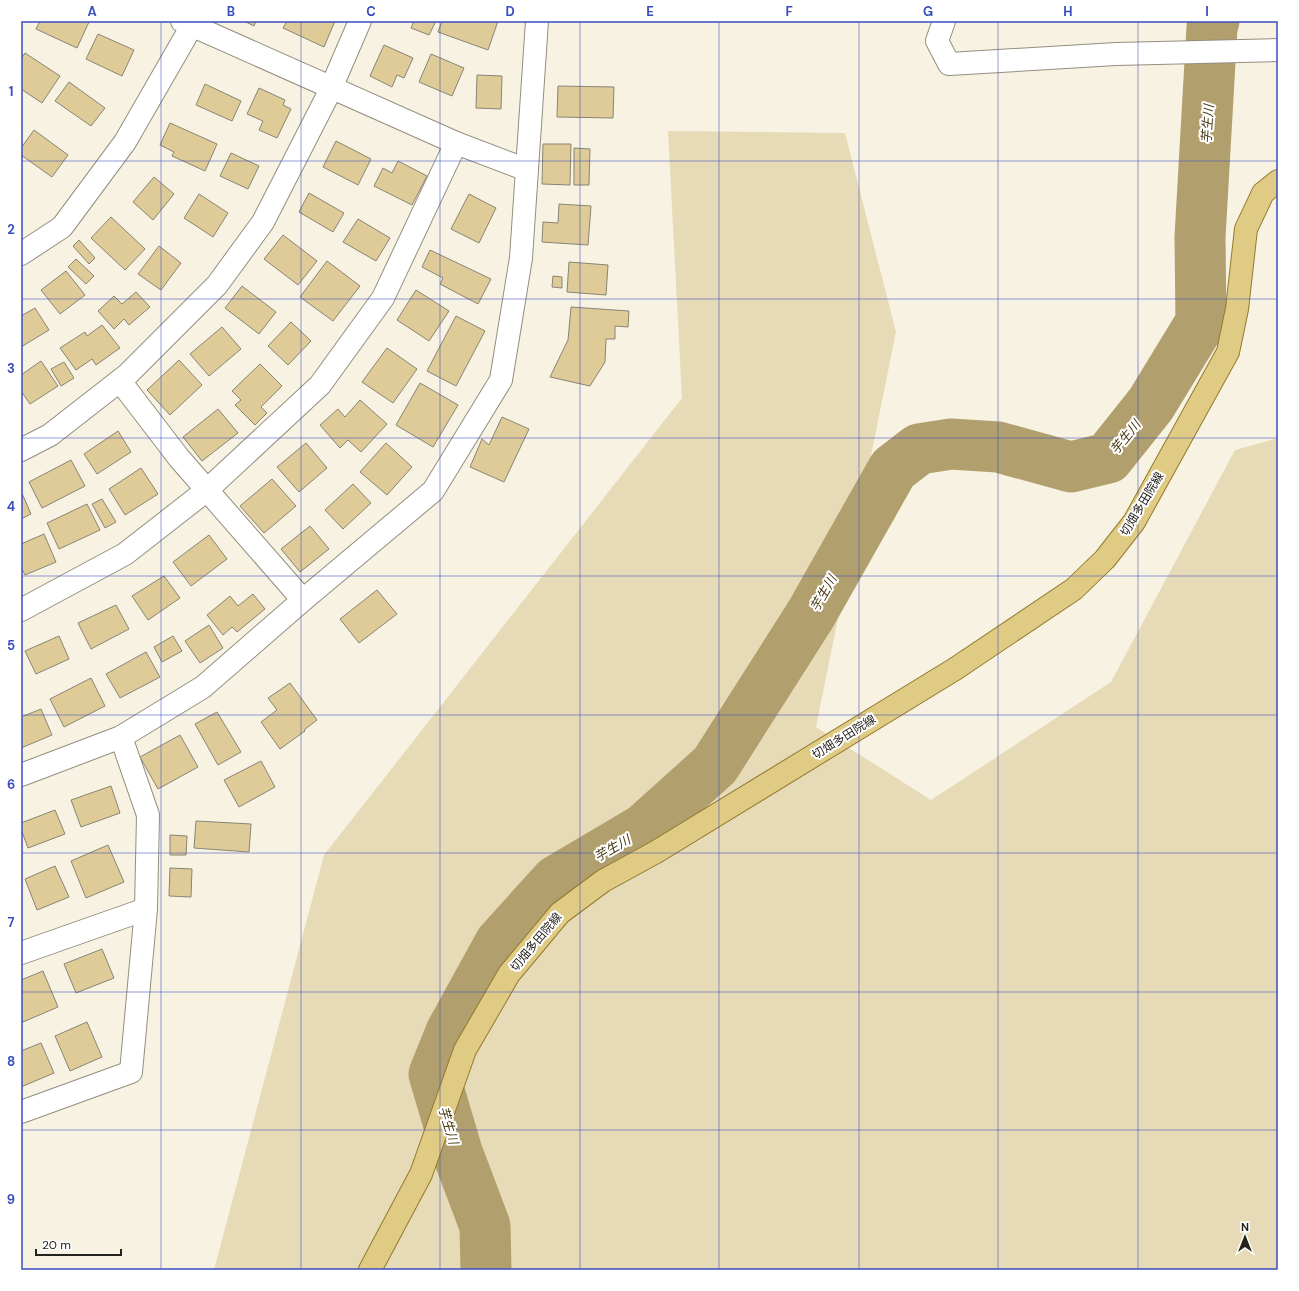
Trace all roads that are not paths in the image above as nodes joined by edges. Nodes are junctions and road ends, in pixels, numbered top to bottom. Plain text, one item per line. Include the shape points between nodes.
1 (360, 21) edge
2 (537, 21) edge
3 (944, 21) edge
4 (189, 22) edge
5 (1278, 50) edge
6 (332, 87) junction
7 (456, 143) junction
8 (527, 170) junction
9 (1278, 181) edge
10 (21, 254) edge
11 (120, 381) junction
12 (21, 450) edge
13 (207, 490) junction
14 (303, 600) junction
15 (21, 610) edge
16 (121, 737) junction
17 (21, 775) edge
18 (146, 909) junction
19 (21, 953) edge
20 (21, 1112) edge
21 (370, 1270) edge

1 - 6 street
2 - 8 street
3 - 5 street via 937,41 949,64 1116,54
4 - 6 street
4 - 10 street via 125,142 62,227
6 - 7 street
6 - 11 street via 263,222 217,285
7 - 8 street
7 - 13 street via 383,298 320,384
8 - 14 street via 521,258 501,380 433,491
9 - 21 main road, 切畑多田院線 via 1263,193 1246,229 1237,309 1228,352 1134,522 1105,560 1074,589 955,668 656,852 603,881 560,913 509,974 465,1050 421,1174
11 - 12 street via 50,435
11 - 13 street
13 - 14 street
13 - 15 street via 125,554
14 - 16 street via 203,687
16 - 17 street
16 - 18 street via 148,815
18 - 19 street
18 - 20 street via 131,1072

